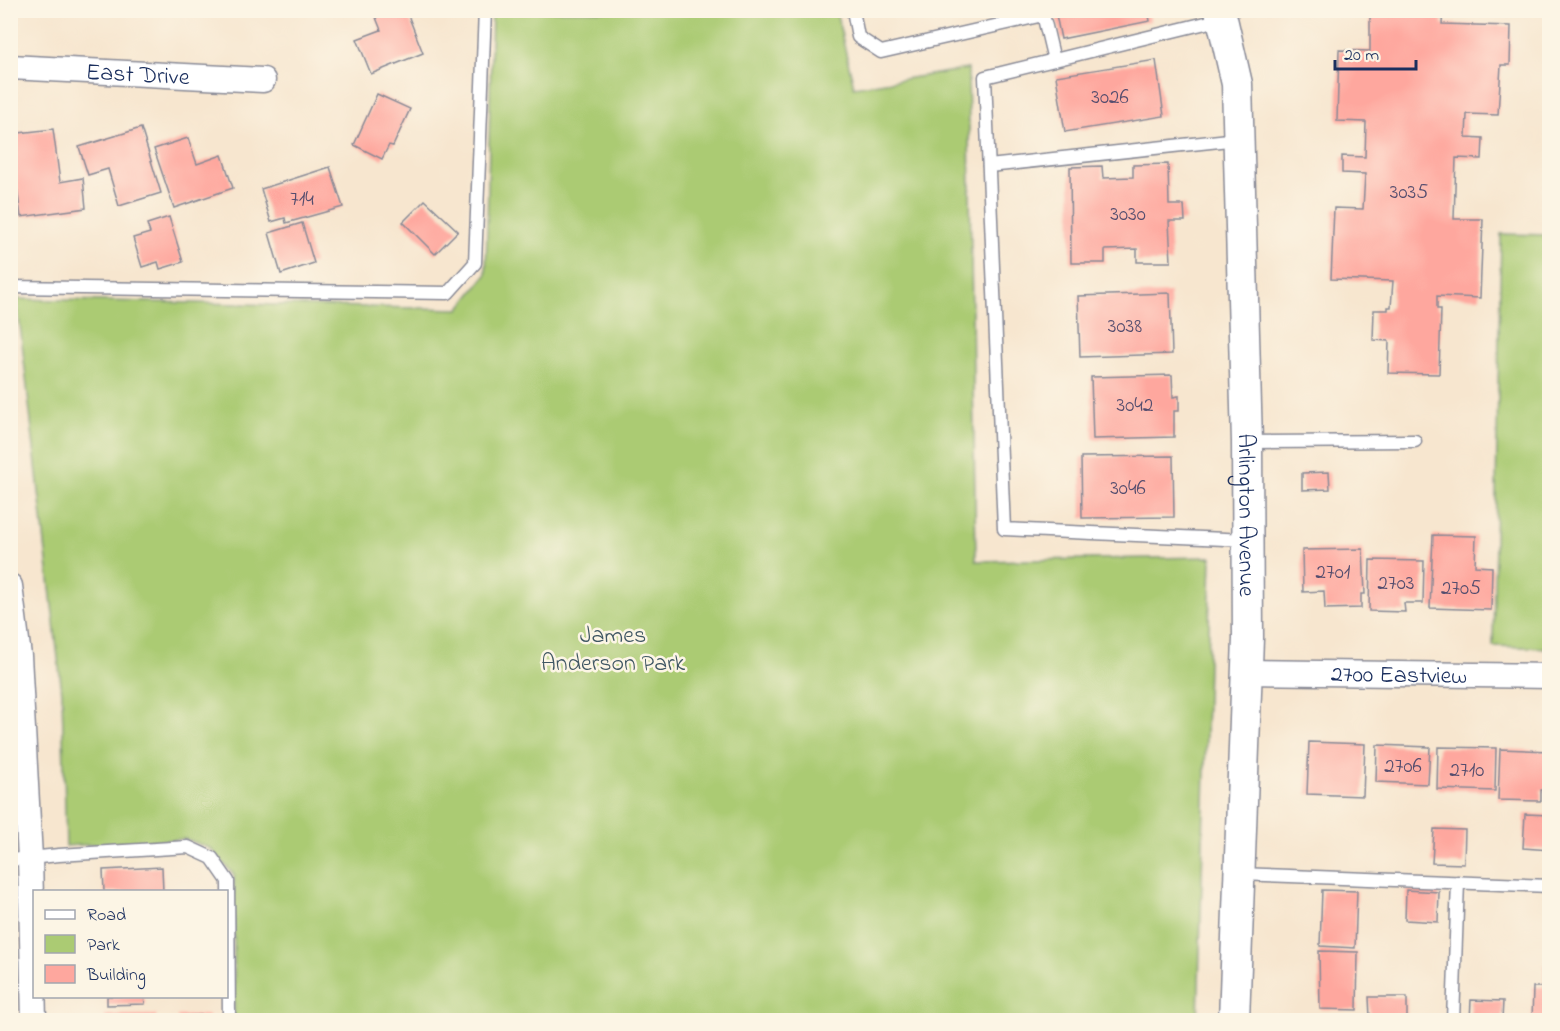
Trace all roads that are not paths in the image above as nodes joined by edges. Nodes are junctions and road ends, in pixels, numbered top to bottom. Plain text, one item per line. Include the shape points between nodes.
1 (485, 10) edge
2 (853, 10) edge
3 (1043, 13) edge
4 (1221, 15) edge
5 (1054, 60) junction
6 (10, 67) edge
7 (263, 80) dead end
8 (1238, 139) junction
9 (989, 166) junction
10 (10, 287) edge
11 (1415, 441) dead end
12 (1247, 442) junction
13 (1247, 540) junction
14 (10, 586) edge
15 (15, 656) edge
16 (1247, 672) junction
17 (1550, 676) edge
18 (20, 859) edge
19 (1239, 874) junction
20 (1458, 882) junction
21 (1550, 886) edge
22 (34, 1020) edge
23 (229, 1020) edge
24 (1234, 1020) edge
25 (1453, 1020) edge

1 - 10 lane via 475,263 448,294
2 - 3 lane via 858,37 881,52
3 - 5 lane
4 - 5 lane
4 - 8 street, Arlington Avenue via 1238,84
5 - 9 lane via 985,77
6 - 7 street, East Drive
8 - 9 lane
8 - 12 street, Arlington Avenue
9 - 13 lane via 1004,529
11 - 12 lane
12 - 13 street, Arlington Avenue
13 - 16 street, Arlington Avenue
14 - 15 street
15 - 18 street
16 - 17 street, 2700 Eastview
16 - 19 street, Arlington Avenue
18 - 22 street
18 - 23 lane via 188,848 212,858 228,881
19 - 20 lane
19 - 24 street, Arlington Avenue
20 - 21 lane
20 - 25 lane

